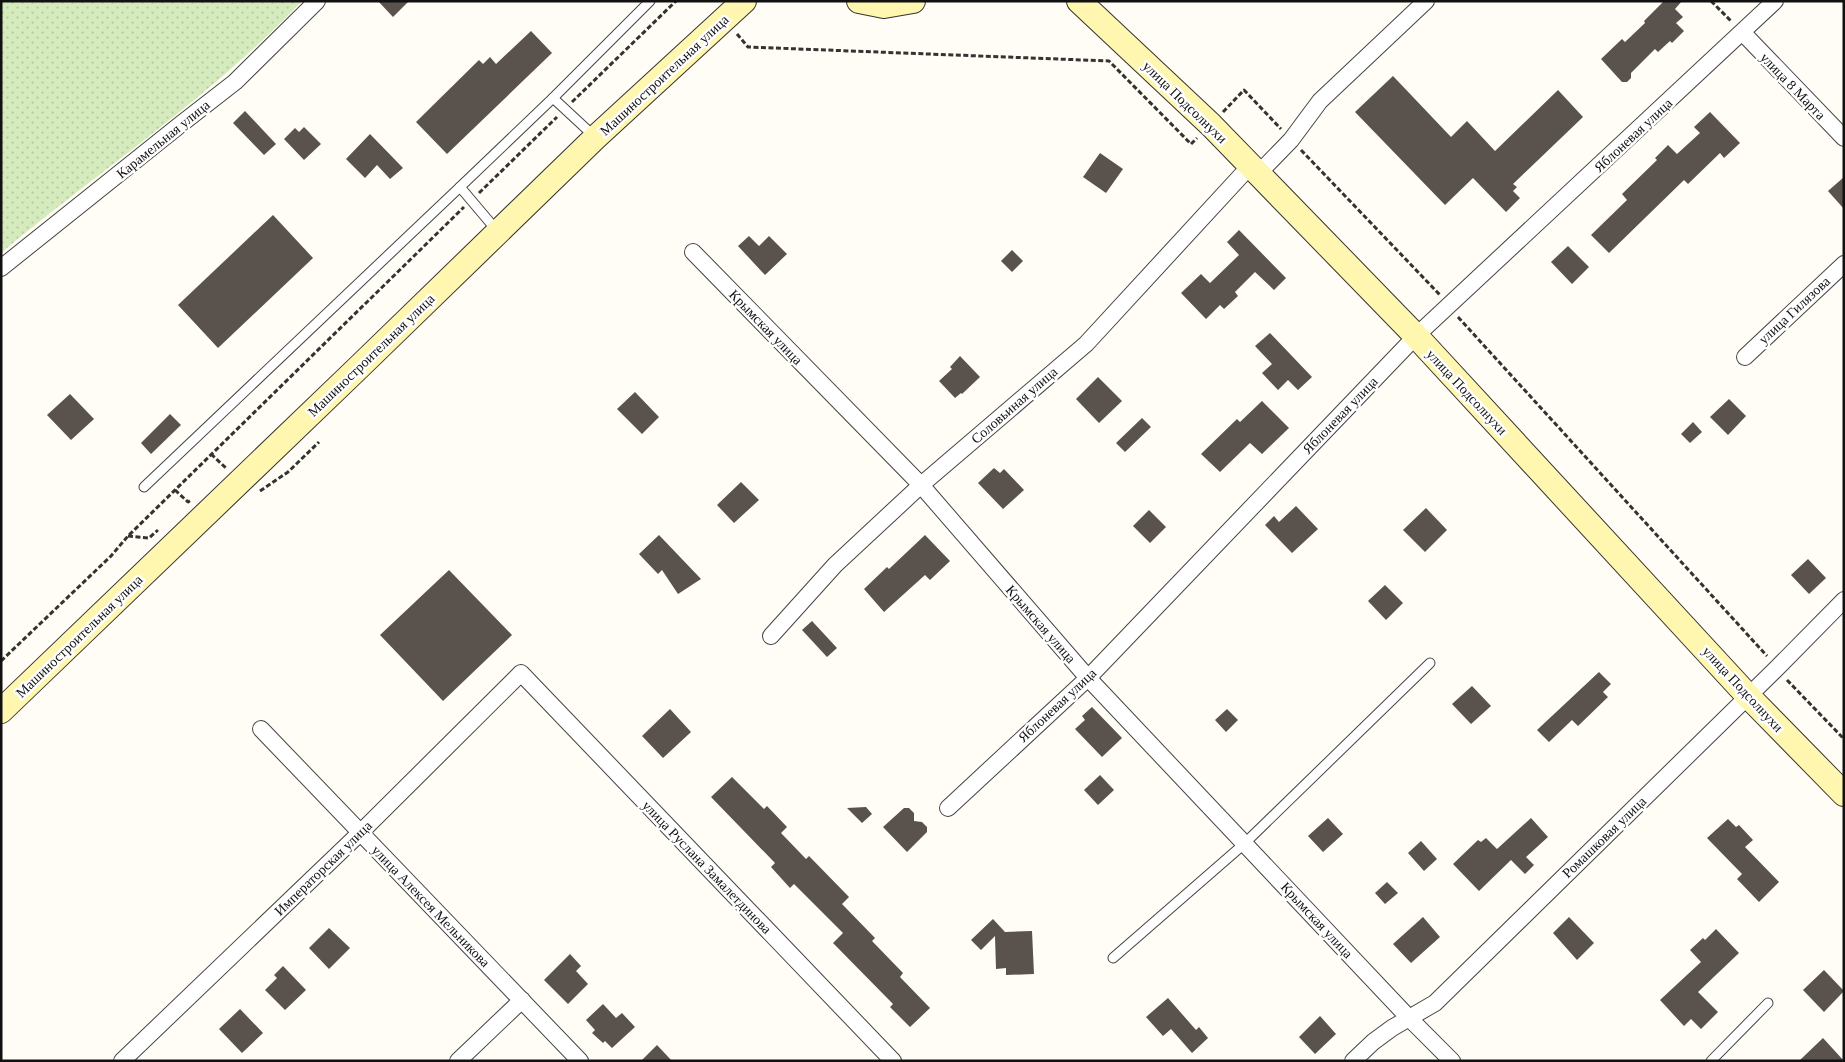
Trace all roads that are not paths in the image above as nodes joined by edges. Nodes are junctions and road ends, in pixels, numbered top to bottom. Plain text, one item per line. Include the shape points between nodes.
1 (317, 1) edge
2 (650, 1) edge
3 (744, 1) edge
4 (859, 1) edge
5 (913, 1) edge
6 (1079, 1) edge
7 (1426, 1) edge
8 (1776, 1) edge
9 (1743, 33) junction
10 (553, 98) junction
11 (596, 137) junction
12 (1844, 138) edge
13 (1254, 170) junction
14 (460, 186) junction
15 (498, 232) junction
16 (693, 252) dead end
17 (1844, 264) edge
18 (1, 268) edge
19 (1416, 336) junction
20 (1745, 357) dead end
21 (921, 485) junction
22 (144, 487) dead end
23 (1844, 600) edge
24 (770, 636) dead end
25 (1430, 663) dead end
26 (520, 673) joint
27 (1088, 678) junction
28 (1748, 696) junction
29 (1, 711) edge
30 (261, 730) dead end
31 (1844, 794) edge
32 (948, 808) dead end
33 (360, 832) junction
34 (1244, 844) junction
35 (1113, 958) dead end
36 (522, 1000) junction
37 (1768, 1003) dead end
38 (1409, 1018) junction
39 (122, 1061) edge
40 (458, 1061) edge
41 (580, 1061) edge
42 (893, 1061) edge
43 (1353, 1061) edge
44 (1452, 1061) edge
45 (1711, 1061) edge

1 - 18 street, Карамельная улица via 235,82
2 - 10 lane
3 - 11 street, Машиностроительная улица
4 - 5 street via 884,6
6 - 13 street, улица Подсолнухи
7 - 13 street, Соловьиная улица via 1320,102 1291,140
8 - 9 street, Яблоневая улица
9 - 12 street, улица 8 Марта
9 - 19 street, Яблоневая улица
10 - 11 lane
10 - 14 lane
11 - 15 street, Машиностроительная улица
13 - 19 street, улица Подсолнухи
13 - 21 street, Соловьиная улица via 1086,344
14 - 15 lane
14 - 22 lane
15 - 29 street, Машиностроительная улица
16 - 21 street, Крымская улица
17 - 20 street, улица Гилязова
19 - 27 street, Яблоневая улица
19 - 28 street, улица Подсолнухи
21 - 24 street, Соловьиная улица via 835,565
21 - 27 street, Крымская улица
23 - 28 street, Ромашковая улица
25 - 34 lane
26 - 33 street, Императорская улица
26 - 42 street, улица Руслана Замалетдинова
27 - 32 street, Яблоневая улица
27 - 34 street, Крымская улица
28 - 31 street, улица Подсолнухи
28 - 38 street, Ромашковая улица via 1434,1003
30 - 33 street, улица Алексея Мельникова
33 - 36 street, улица Алексея Мельникова
33 - 39 street, Императорская улица
34 - 35 lane
34 - 38 street, Крымская улица
36 - 40 street
36 - 41 street, улица Алексея Мельникова
37 - 45 lane
38 - 43 street, Ромашковая улица via 1373,1042
38 - 44 street, Крымская улица

